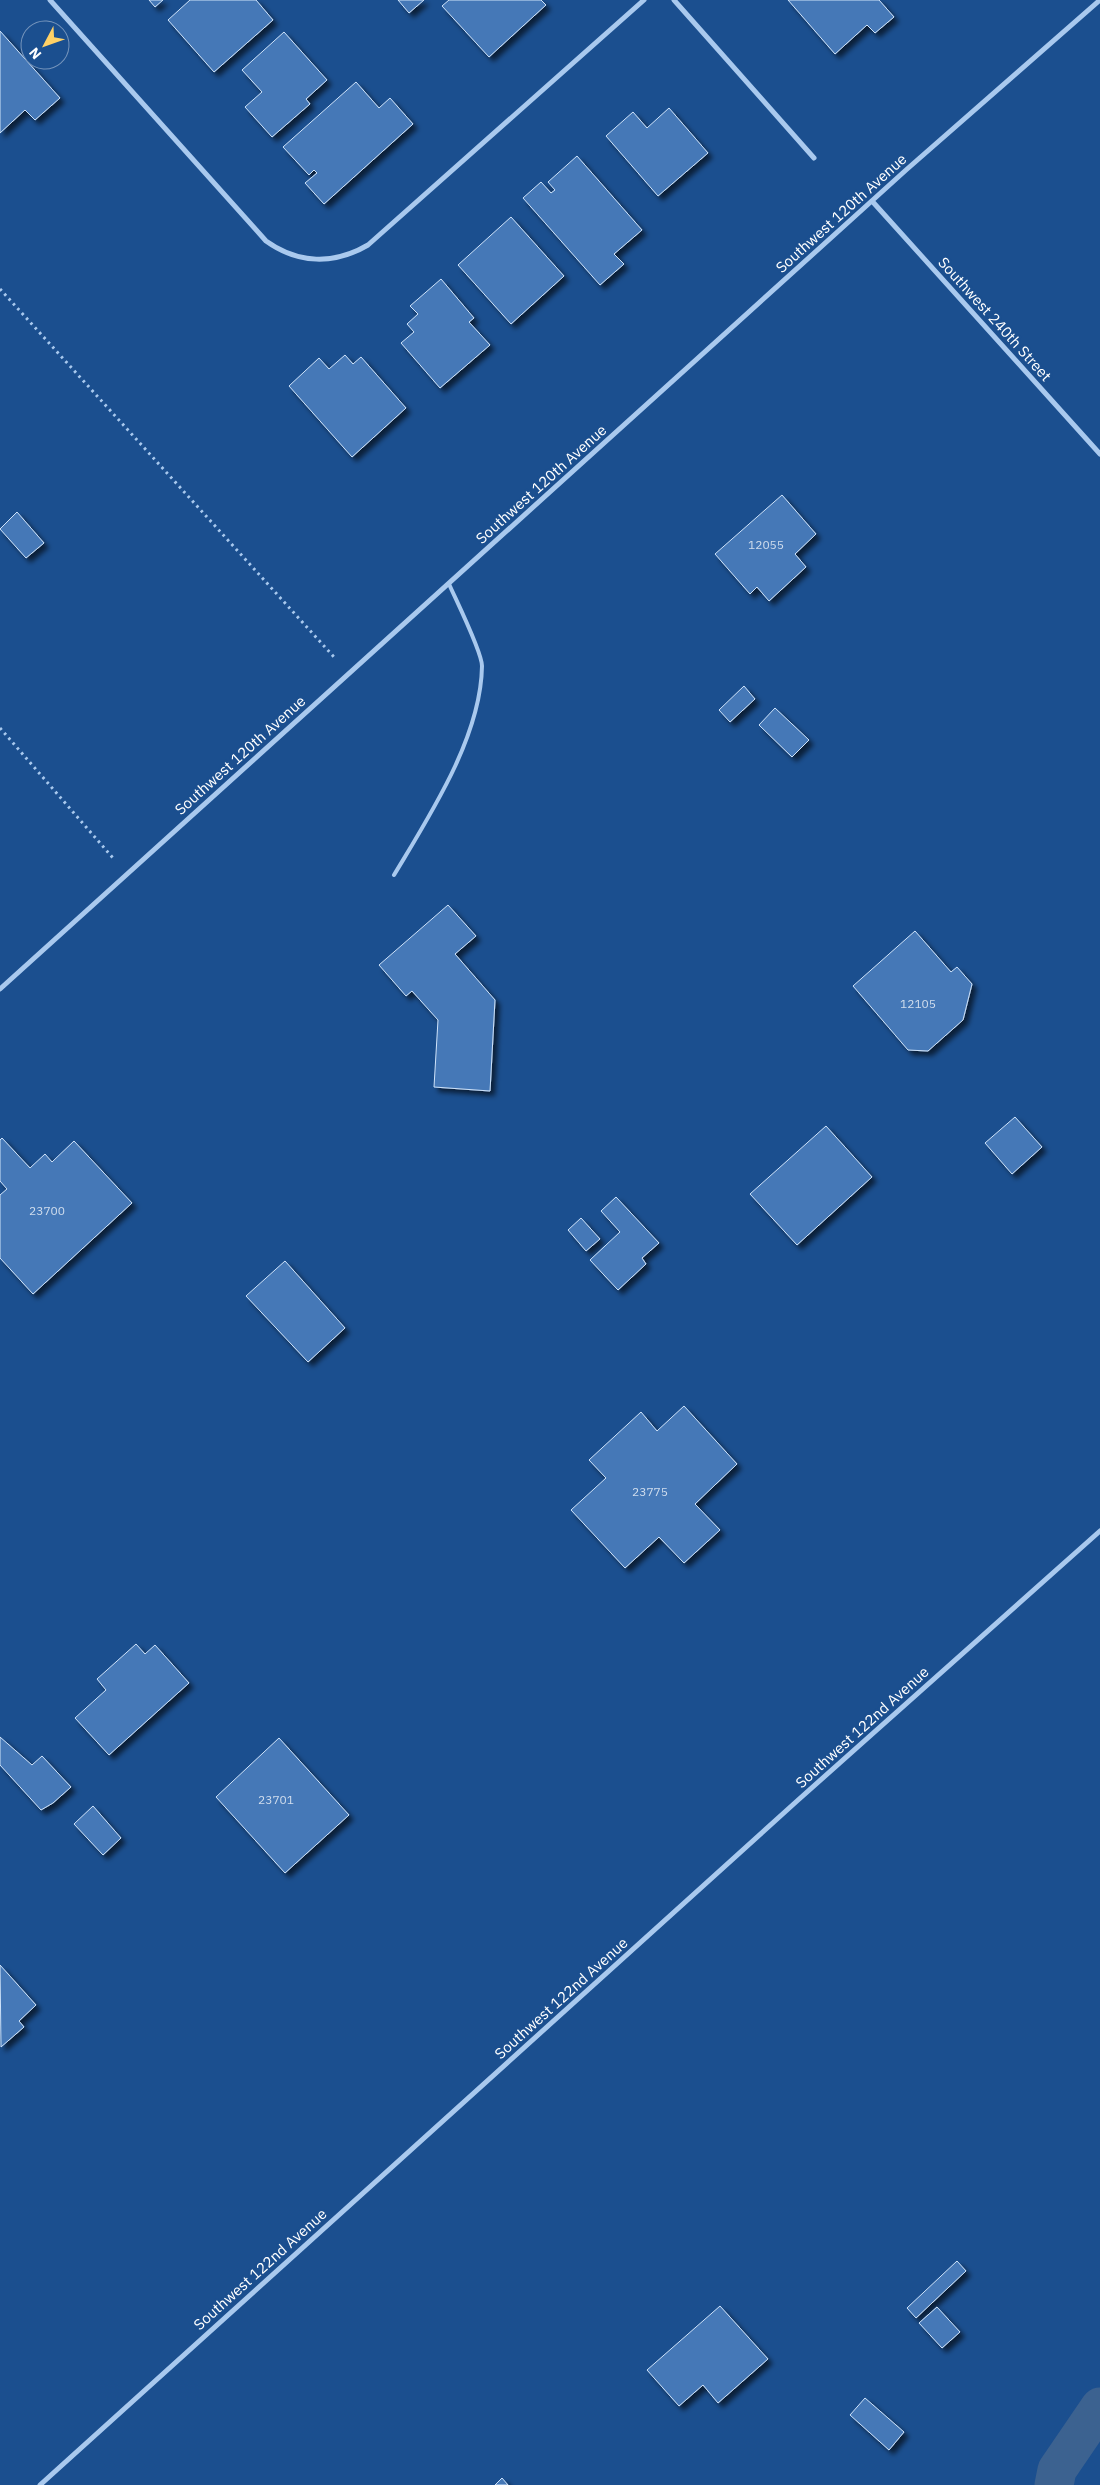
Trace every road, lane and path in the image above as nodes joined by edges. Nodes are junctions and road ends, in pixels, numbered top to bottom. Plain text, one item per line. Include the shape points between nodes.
1 (50, 0) edge
2 (644, 0) edge
3 (674, 0) edge
4 (1100, 0) edge
5 (814, 158) dead end
6 (872, 201) junction
7 (0, 289) edge
8 (1100, 454) edge
9 (449, 584) junction
10 (349, 674) junction
11 (0, 728) edge
12 (127, 874) junction
13 (394, 875) dead end
14 (0, 989) edge
15 (1100, 1531) edge
16 (40, 2485) edge

1 - 2 street via 266,241 296,258 328,260 346,256 368,245
3 - 5 street
4 - 6 street, Southwest 120th Avenue
6 - 8 street, Southwest 240th Street
6 - 9 street, Southwest 120th Avenue
7 - 10 path
9 - 10 street, Southwest 120th Avenue
9 - 13 lane via 482,664 472,729 432,811
10 - 12 street, Southwest 120th Avenue
11 - 12 path
12 - 14 street, Southwest 120th Avenue
15 - 16 street, Southwest 122nd Avenue

